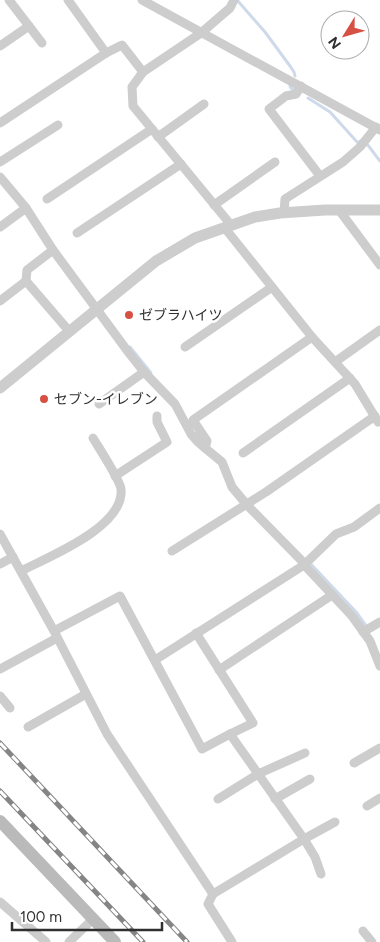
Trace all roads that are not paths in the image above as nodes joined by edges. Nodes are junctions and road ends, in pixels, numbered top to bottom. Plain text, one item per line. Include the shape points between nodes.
1 (9, 0) edge
2 (68, 0) edge
3 (142, 0) edge
4 (234, 0) edge
5 (29, 26) junction
6 (201, 33) junction
7 (42, 43) dead end
8 (0, 46) edge
9 (106, 53) junction
10 (143, 72) junction
11 (301, 86) junction
12 (204, 104) dead end
13 (0, 123) edge
14 (58, 125) dead end
15 (152, 129) junction
16 (379, 129) edge
17 (158, 137) junction
18 (0, 162) edge
19 (274, 162) dead end
20 (181, 164) junction
21 (320, 176) junction
22 (0, 177) edge
23 (47, 199) dead end
24 (214, 205) junction
25 (26, 208) junction
26 (339, 210) junction
27 (380, 210) edge
28 (284, 212) junction
29 (227, 226) junction
30 (0, 227) edge
31 (77, 233) dead end
32 (54, 250) junction
33 (380, 265) edge
34 (26, 280) junction
35 (272, 287) junction
36 (0, 301) edge
37 (96, 308) junction
38 (380, 330) edge
39 (69, 331) junction
40 (312, 337) junction
41 (185, 347) dead end
42 (335, 362) junction
43 (144, 372) junction
44 (350, 378) junction
45 (0, 388) edge
46 (99, 404) dead end
47 (157, 416) dead end
48 (378, 422) edge
49 (93, 438) dead end
50 (206, 445) junction
51 (243, 453) dead end
52 (114, 476) junction
53 (248, 503) junction
54 (380, 508) edge
55 (0, 534) edge
56 (172, 551) dead end
57 (13, 558) junction
58 (306, 563) junction
59 (0, 564) edge
60 (21, 572) junction
61 (332, 595) junction
62 (380, 622) edge
63 (367, 630) junction
64 (196, 633) junction
65 (56, 634) junction
66 (155, 660) junction
67 (380, 666) edge
68 (0, 669) edge
69 (219, 670) junction
70 (86, 694) junction
71 (0, 696) edge
72 (10, 708) dead end
73 (28, 727) dead end
74 (230, 734) junction
75 (380, 748) edge
76 (305, 752) dead end
77 (354, 763) dead end
78 (258, 774) junction
79 (310, 779) dead end
80 (380, 798) edge
81 (218, 799) dead end
82 (275, 799) junction
83 (367, 806) dead end
84 (0, 821) edge
85 (335, 822) dead end
86 (304, 839) junction
87 (320, 874) dead end
88 (213, 894) junction
89 (0, 902) edge
90 (93, 919) junction
91 (363, 931) dead end
92 (46, 942) edge
93 (69, 942) edge
94 (114, 942) edge
95 (232, 942) edge
96 (372, 942) edge

1 - 5 street
2 - 9 street
3 - 6 street
4 - 6 street
5 - 7 street
5 - 8 street
6 - 10 street
6 - 11 street
9 - 10 street via 122,45
9 - 13 street
10 - 15 street via 132,87 133,106
11 - 16 street
11 - 21 street via 296,94 286,96 269,109
12 - 17 street
14 - 18 street
15 - 17 street
15 - 23 street
16 - 21 street via 343,162
17 - 20 street
19 - 24 street
20 - 24 street
20 - 31 street
21 - 28 street via 285,199
22 - 25 street
24 - 29 street
25 - 30 street
25 - 32 street
26 - 27 street
26 - 28 street
26 - 33 street
28 - 29 street
29 - 35 street
29 - 37 street via 195,238 156,261
32 - 34 street via 27,270
32 - 37 street
34 - 36 street
34 - 39 street
35 - 40 street
35 - 41 street
37 - 39 street
37 - 43 street
38 - 42 street
39 - 45 street
40 - 42 street
40 - 50 street via 193,420
42 - 44 street
43 - 46 street
43 - 50 street via 175,404 191,434
44 - 48 street
44 - 51 street
47 - 52 street via 156,422 167,442
48 - 53 street
49 - 52 street
50 - 53 street via 222,462 232,487
52 - 60 street via 121,487 120,499 100,528
53 - 56 street
53 - 58 street
54 - 58 street via 354,527 336,534
55 - 57 street
57 - 59 street
57 - 60 street
58 - 61 street
58 - 64 street
60 - 65 street
61 - 63 street
61 - 69 street
62 - 63 street
63 - 67 street
64 - 66 street
64 - 69 street
65 - 66 street via 120,596
65 - 68 street
65 - 70 street
66 - 74 street via 202,749
69 - 74 street via 253,723
70 - 73 street
70 - 88 street via 107,734
71 - 72 street
74 - 78 street
75 - 77 street
76 - 78 street
78 - 81 street
78 - 82 street
79 - 82 street
80 - 83 street
82 - 86 street
84 - 90 main road
85 - 86 street
86 - 87 street via 315,857
86 - 88 street
88 - 95 street via 208,904
89 - 92 street
90 - 93 street
90 - 94 main road
91 - 96 street

